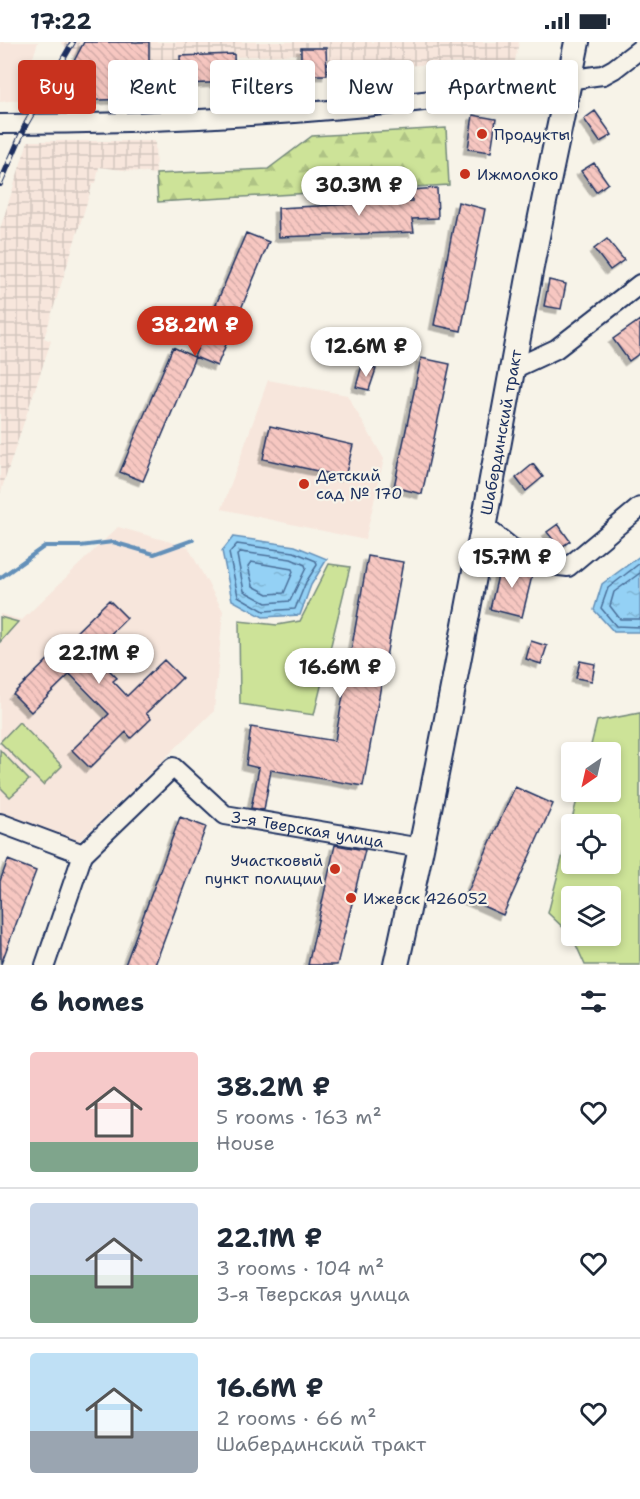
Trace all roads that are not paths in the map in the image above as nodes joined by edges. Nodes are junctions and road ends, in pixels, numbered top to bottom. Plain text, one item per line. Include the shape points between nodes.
1 (577, 42) edge
2 (640, 49) edge
3 (574, 60) edge
4 (578, 78) edge
5 (426, 100) edge
6 (563, 114) edge
7 (0, 124) edge
8 (640, 285) edge
9 (513, 369) junction
10 (640, 507) edge
11 (483, 525) junction
12 (0, 824) edge
13 (421, 848) junction
14 (83, 854) junction
15 (45, 965) edge
16 (396, 965) edge

1 - 3 main road, Шабердинский тракт
2 - 4 street via 603,75
5 - 7 street via 175,121
6 - 9 main road, Шабердинский тракт
8 - 9 street via 556,349
9 - 11 main road, Шабердинский тракт
10 - 11 street via 568,567 541,564
11 - 13 main road, Шабердинский тракт
12 - 14 street
13 - 14 street, 3-я Тверская улица via 225,815 173,767
13 - 16 main road, Шабердинский тракт
14 - 15 street

